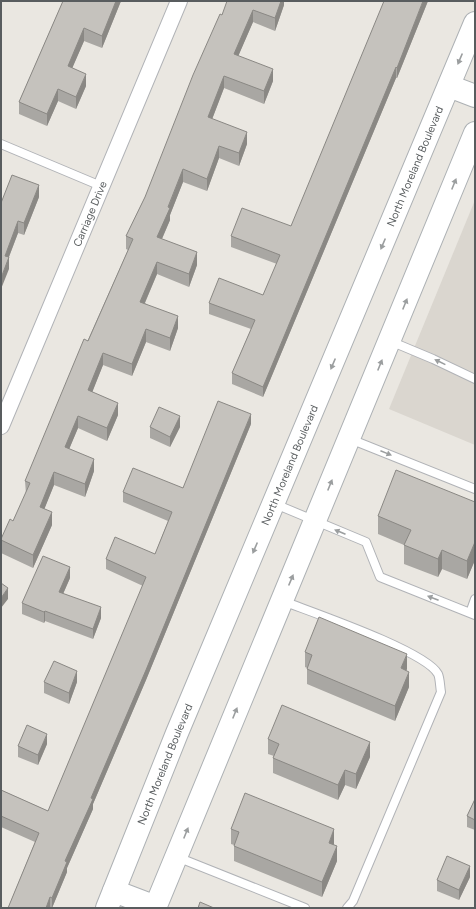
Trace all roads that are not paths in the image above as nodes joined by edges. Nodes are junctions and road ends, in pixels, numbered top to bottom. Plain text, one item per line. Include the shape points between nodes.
1 (179, 1) edge
2 (475, 23) edge
3 (449, 86) junction
4 (475, 96) edge
5 (475, 133) edge
6 (1, 144) edge
7 (101, 186) junction
8 (390, 340) junction
9 (475, 379) edge
10 (1, 426) edge
11 (349, 438) junction
12 (475, 489) edge
13 (274, 503) junction
14 (315, 521) junction
15 (475, 599) edge
16 (282, 600) junction
17 (472, 614) edge
18 (176, 856) junction
19 (110, 900) edge
20 (155, 907) edge
21 (305, 908) edge
22 (347, 908) edge

1 - 7 street, Carriage Drive
2 -> 3 street, North Moreland Boulevard
3 - 4 street
3 -> 13 street, North Moreland Boulevard
8 -> 5 street
6 - 7 lane
7 - 10 street, Carriage Drive
9 -> 8 lane
11 -> 8 street
11 -> 12 lane
14 -> 11 street
13 - 14 lane
13 -> 19 street, North Moreland Boulevard
16 -> 14 street
17 -> 14 lane via 380,577 366,542
15 - 17 lane
18 -> 16 street
16 - 22 lane via 406,650 428,663 438,674 441,692 353,901
18 - 20 street
18 - 21 lane
19 - 20 street

